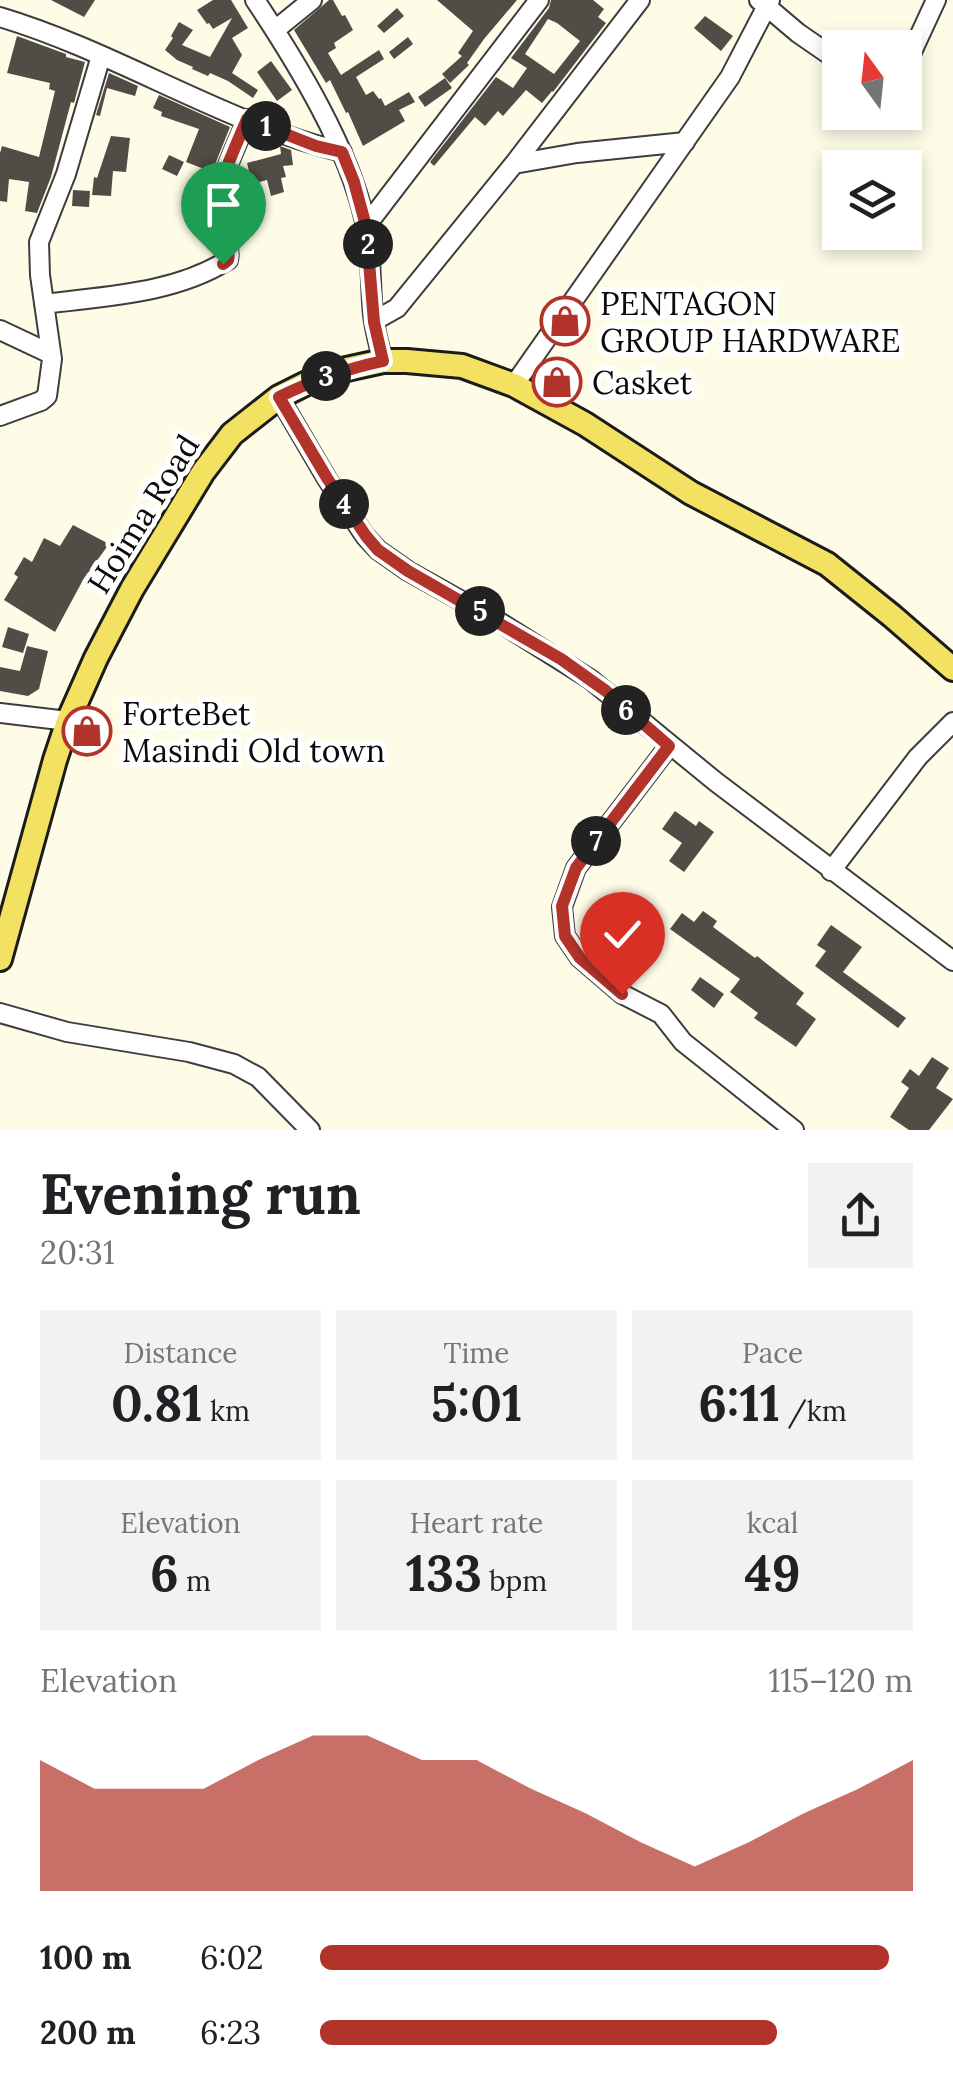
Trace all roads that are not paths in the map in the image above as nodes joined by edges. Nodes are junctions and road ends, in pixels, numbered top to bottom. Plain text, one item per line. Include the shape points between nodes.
1 (255, 0) edge
2 (312, 0) edge
3 (539, 0) edge
4 (640, 0) edge
5 (936, 0) edge
6 (765, 2) edge
7 (0, 16) edge
8 (275, 30) junction
9 (922, 30) edge
10 (822, 50) edge
11 (101, 56) junction
12 (247, 119) junction
13 (685, 142) junction
14 (342, 152) junction
15 (514, 164) junction
16 (366, 226) junction
17 (44, 304) junction
18 (374, 322) junction
19 (0, 330) edge
20 (52, 354) junction
21 (383, 361) junction
22 (514, 386) junction
23 (279, 397) junction
24 (0, 416) edge
25 (953, 669) edge
26 (0, 713) edge
27 (68, 720) junction
28 (953, 722) edge
29 (669, 746) junction
30 (831, 871) junction
31 (0, 959) edge
32 (953, 961) edge
33 (0, 1013) edge
34 (310, 1130) edge
35 (794, 1130) edge

1 - 8 street
2 - 8 street
3 - 16 street
4 - 15 street
5 - 9 street
6 - 10 street
6 - 13 street via 730,76
7 - 11 street
8 - 14 street
11 - 12 street
11 - 17 street via 38,242
12 - 14 street
12 - 17 street via 216,212 228,260 141,292
13 - 15 street
13 - 22 street
14 - 16 street
15 - 18 street via 397,308
16 - 18 street
17 - 20 street
18 - 21 street
19 - 20 street
20 - 24 street via 46,397
21 - 22 main road, Hoima Road via 462,366
21 - 23 main road, Hoima Road
22 - 25 main road, Hoima Road via 691,493 827,564
23 - 27 main road, Hoima Road via 232,434 203,472 132,590
23 - 29 street via 378,550 561,659
26 - 27 street
27 - 31 main road, Hoima Road
28 - 30 street
29 - 30 street
29 - 35 street via 576,868 562,906 565,936 622,994 662,1014 682,1042
30 - 32 street
33 - 34 street via 234,1064 258,1077

